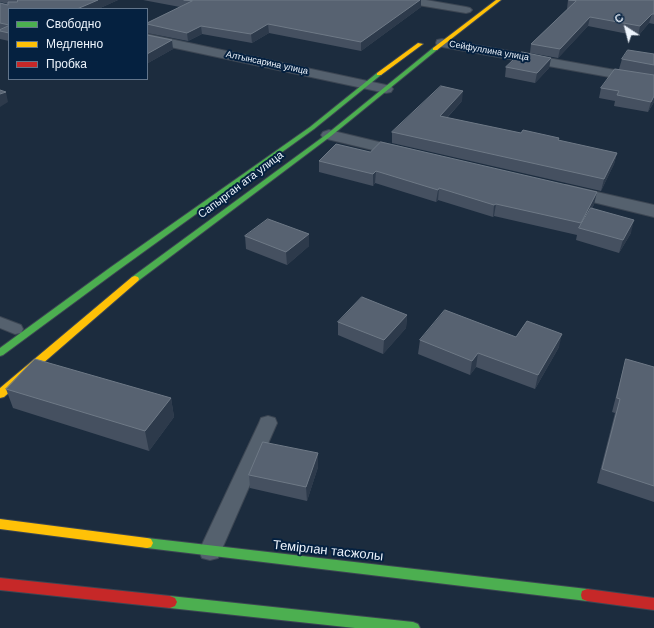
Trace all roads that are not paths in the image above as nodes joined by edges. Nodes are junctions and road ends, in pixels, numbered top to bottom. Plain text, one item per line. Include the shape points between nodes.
1 (406, 0) edge
2 (499, 0) edge
3 (476, 3) dead end
4 (466, 10) junction
5 (454, 19) dead end
6 (148, 38) edge
7 (425, 40) dead end
8 (442, 43) junction
9 (654, 81) edge
10 (364, 84) junction
11 (386, 89) junction
12 (329, 135) junction
13 (422, 157) edge
14 (553, 188) edge
15 (654, 211) edge
16 (67, 304) junction
17 (7, 328) edge
18 (0, 353) edge
19 (0, 394) edge
20 (268, 423) dead end
21 (0, 524) edge
22 (210, 551) junction
23 (0, 584) edge
24 (654, 604) edge
25 (413, 628) edge

1 - 4 street
2 - 8 main road, Сапырган ата улица
3 - 4 main road
4 - 5 main road
6 - 10 street, Алтынсарина улица
7 - 10 main road, Сапырган ата улица
8 - 9 street, Сейфуллина улица
8 - 11 main road, Сапырган ата улица
10 - 11 street, Алтынсарина улица
10 - 16 main road, Сапырган ата улица via 312,128
11 - 12 main road, Сапырган ата улица
12 - 13 street
12 - 19 main road, Сапырган ата улица via 145,272
14 - 15 street
16 - 17 main road
16 - 18 main road, Сапырган ата улица
20 - 22 lane
21 - 22 main road, Темірлан тасжолы
22 - 24 main road, Темірлан тасжолы via 530,587
23 - 25 main road

